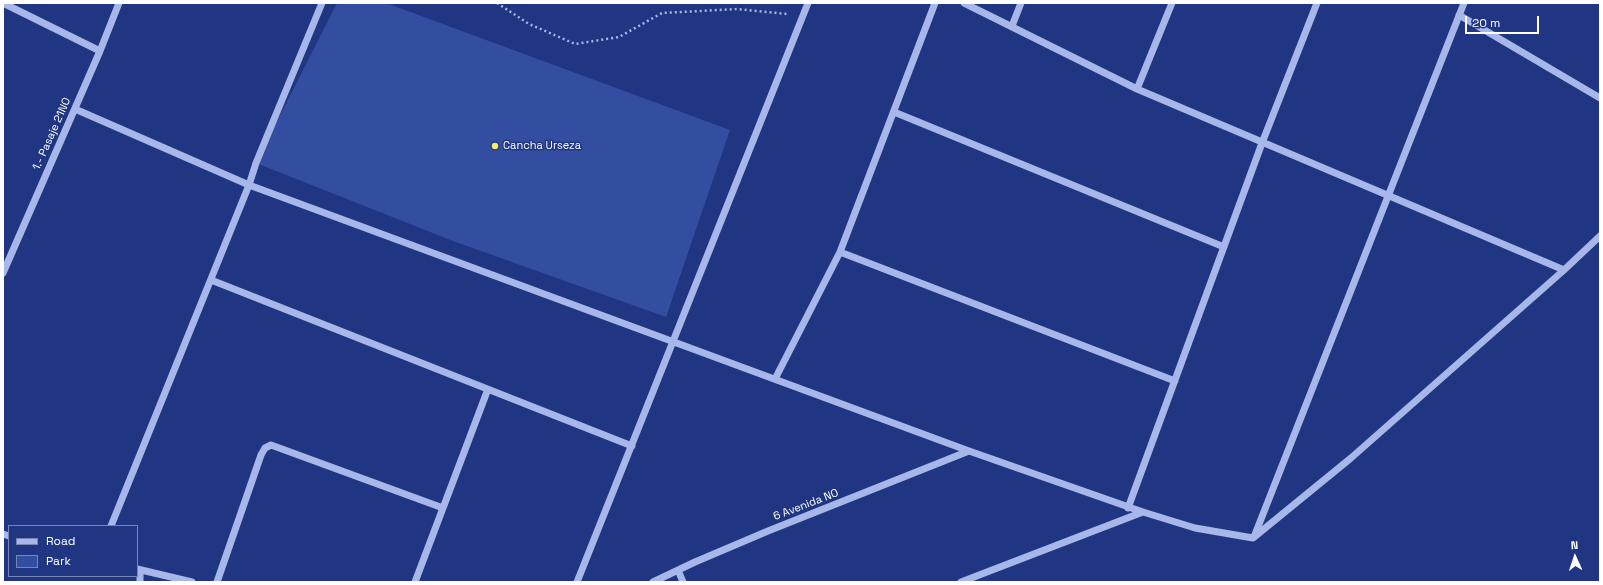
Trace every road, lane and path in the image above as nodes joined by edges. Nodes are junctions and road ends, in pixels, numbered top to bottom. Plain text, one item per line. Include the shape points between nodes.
1 (119, 3) edge
2 (322, 3) edge
3 (497, 3) edge
4 (808, 3) edge
5 (935, 3) edge
6 (964, 3) edge
7 (1021, 3) edge
8 (1172, 3) edge
9 (1317, 3) edge
10 (1464, 3) edge
11 (3, 4) edge
12 (1459, 15) junction
13 (804, 16) junction
14 (1012, 26) junction
15 (100, 52) junction
16 (1137, 89) junction
17 (1600, 98) edge
18 (74, 109) junction
19 (894, 112) junction
20 (1262, 143) junction
21 (249, 184) junction
22 (1388, 196) junction
23 (1600, 236) edge
24 (1224, 247) junction
25 (840, 252) junction
26 (1564, 270) junction
27 (3, 272) edge
28 (211, 280) junction
29 (673, 342) junction
30 (775, 379) junction
31 (1175, 381) junction
32 (488, 389) junction
33 (632, 446) junction
34 (969, 451) junction
35 (443, 508) junction
36 (1128, 508) junction
37 (1143, 512) junction
38 (111, 525) edge
39 (1253, 538) junction
40 (139, 569) edge
41 (678, 570) junction
42 (140, 582) edge
43 (192, 582) edge
44 (217, 582) edge
45 (415, 582) edge
46 (577, 582) edge
47 (652, 582) edge
48 (683, 582) edge
49 (961, 582) edge

1 - 15 street, 1.- Pasaje 21NO
2 - 21 street
3 - 13 path via 529,24 574,44 619,38 662,13 737,9
4 - 13 street
5 - 19 street
6 - 14 street
7 - 14 street
8 - 16 street
9 - 20 street
10 - 12 street
11 - 15 street
12 - 17 street
12 - 22 street
13 - 29 street
14 - 16 street
15 - 18 street, 1.- Pasaje 21NO
16 - 20 street
18 - 21 street
18 - 27 street, 1.- Pasaje 21NO
19 - 24 street
19 - 25 street
20 - 22 street
20 - 24 street
21 - 28 street
21 - 29 street
22 - 26 street
22 - 39 street
23 - 26 street
24 - 31 street
25 - 30 street
25 - 31 street
26 - 39 street via 1351,458
28 - 32 street
28 - 38 street
29 - 30 street
29 - 33 street
30 - 34 street
31 - 36 street
32 - 33 street
32 - 35 street
33 - 46 street
34 - 36 street
34 - 41 street, 6 Avenida NO via 768,531
35 - 44 street via 271,444 264,448 261,455
35 - 45 street
36 - 37 street
37 - 39 street via 1195,528
37 - 49 street
40 - 42 street
40 - 43 street
41 - 47 street, 6 Avenida NO
41 - 48 street

